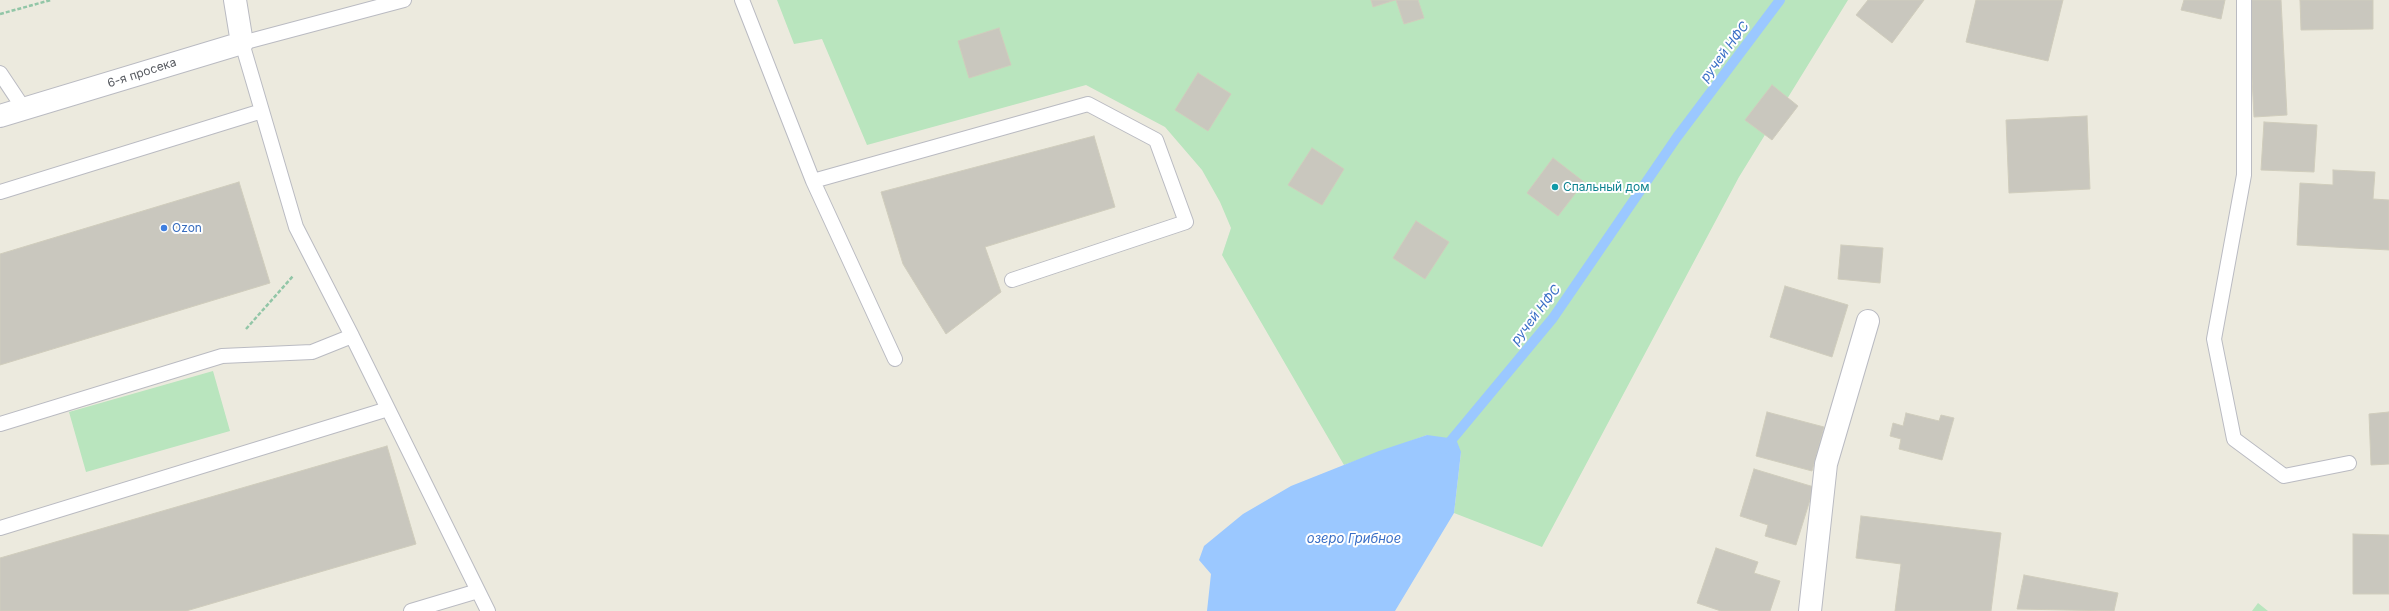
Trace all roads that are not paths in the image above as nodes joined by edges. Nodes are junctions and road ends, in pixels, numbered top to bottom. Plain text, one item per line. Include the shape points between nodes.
1 (235, 0) edge
2 (404, 0) edge
3 (742, 0) edge
4 (2244, 0) edge
5 (242, 42) junction
6 (0, 73) edge
7 (24, 109) junction
8 (262, 111) junction
9 (0, 116) edge
10 (814, 181) junction
11 (0, 192) edge
12 (1012, 280) dead end
13 (1868, 321) dead end
14 (352, 336) junction
15 (895, 358) dead end
16 (388, 409) junction
17 (0, 424) edge
18 (2349, 463) dead end
19 (0, 528) edge
20 (478, 591) junction
21 (411, 611) edge
22 (488, 611) edge
23 (1810, 611) edge

1 - 5 street
2 - 5 lane
3 - 10 lane
4 - 18 lane via 2244,176 2214,339 2234,439 2284,476
5 - 7 street, 6-я просека
5 - 8 lane
6 - 7 lane
7 - 9 street, 6-я просека
8 - 11 lane
8 - 14 lane via 296,227
10 - 12 lane via 1088,104 1156,140 1186,222
10 - 15 lane
13 - 23 street via 1826,464
14 - 16 lane
14 - 17 lane via 312,352 222,356
16 - 19 lane
16 - 20 lane
20 - 21 lane
20 - 22 lane

